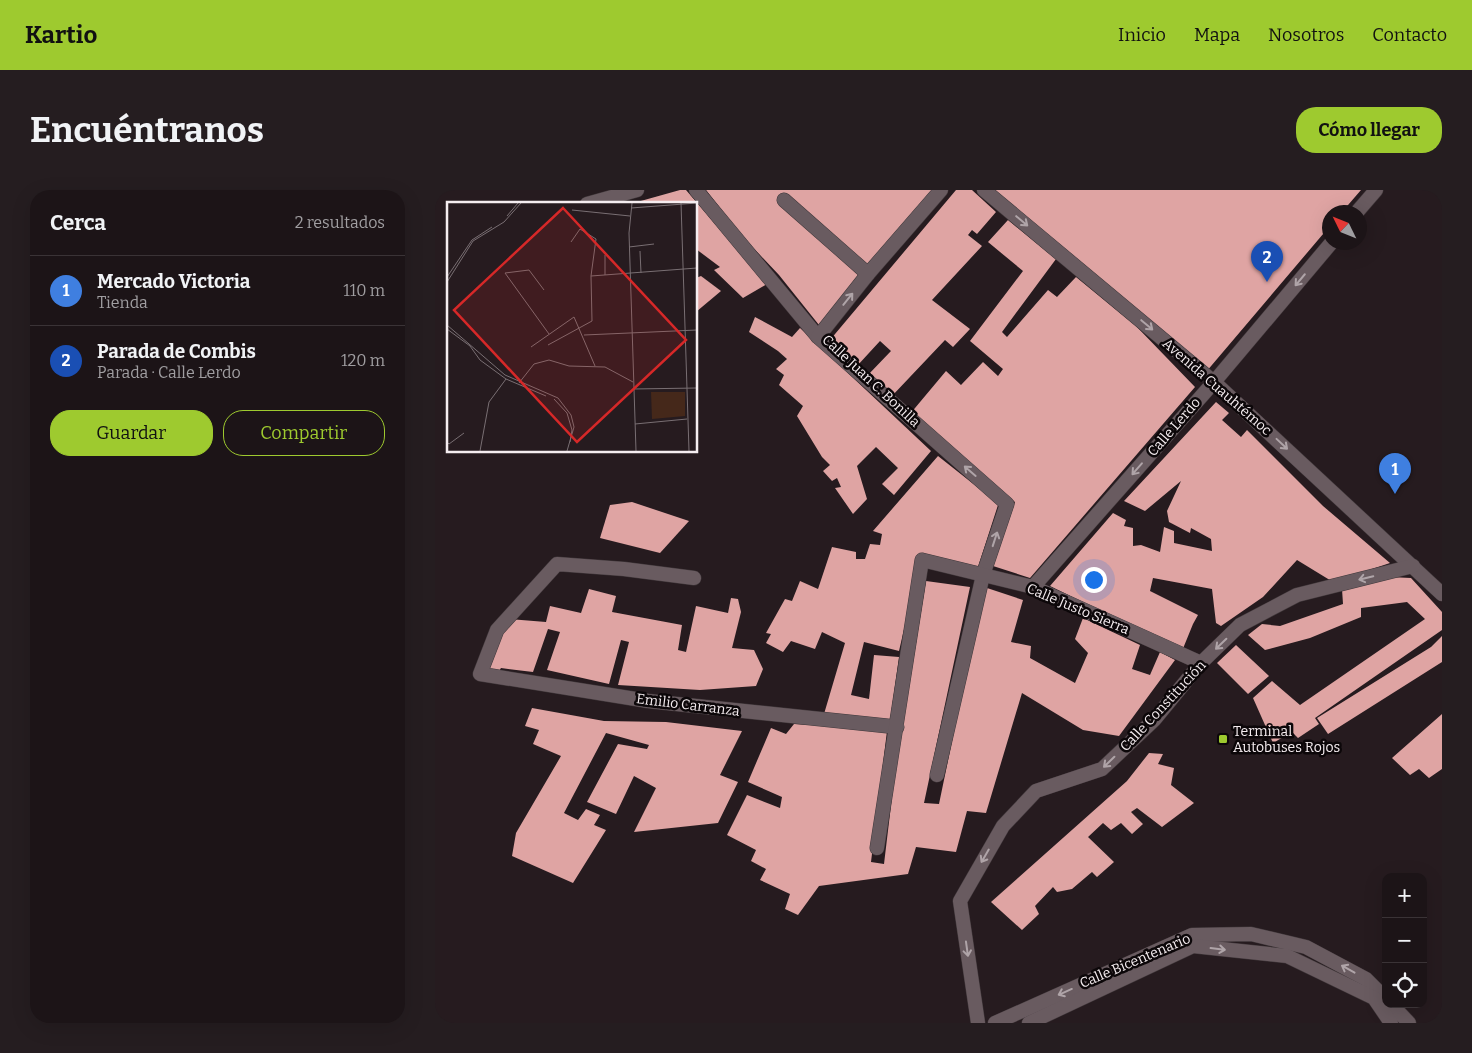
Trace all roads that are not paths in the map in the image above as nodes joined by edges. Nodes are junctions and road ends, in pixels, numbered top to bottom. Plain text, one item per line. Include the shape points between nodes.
1 (637, 190) edge
2 (696, 190) edge
3 (941, 190) edge
4 (984, 190) edge
5 (1376, 190) edge
6 (784, 200) dead end
7 (594, 202) edge
8 (1363, 205) edge
9 (1324, 250) edge
10 (868, 274) junction
11 (818, 337) junction
12 (1214, 382) junction
13 (1413, 566) junction
14 (983, 575) junction
15 (694, 578) dead end
16 (1033, 587) junction
17 (1441, 592) edge
18 (1201, 664) junction
19 (897, 728) junction
20 (937, 775) dead end
21 (877, 848) dead end
22 (1382, 995) edge
23 (1395, 1008) edge
24 (978, 1023) edge
25 (995, 1023) edge
26 (1029, 1023) edge
27 (1391, 1023) edge
28 (1409, 1023) edge

1 - 7 street
2 - 11 street
3 - 10 street, Calle Juan C. Bonilla
4 -> 12 street, Avenida Cuauhtémoc
5 - 8 street
6 - 10 street
9 -> 12 street, Calle Lerdo
11 -> 10 street, Calle Juan C. Bonilla
14 -> 11 street, Calle Juan C. Bonilla via 1007,504
12 -> 13 street, Avenida Cuauhtémoc
12 -> 16 street, Calle Lerdo
13 - 17 street, Avenida Cuauhtémoc
13 -> 18 street, Calle Constitución via 1297,595 1240,625
14 - 16 street, Calle Justo Sierra
14 - 19 street, Calle Justo Sierra via 922,560
14 - 20 street
15 - 19 street, Emilio Carranza via 624,568 557,564 497,630 480,674 648,701
16 - 18 street, Calle Justo Sierra
18 -> 24 street, Calle Constitución via 1153,720 1102,769 1036,791 1003,826 960,901
19 - 21 street
22 -> 25 street, Calle Bicentenario via 1366,979 1306,946 1251,934 1192,935
23 - 28 street
26 -> 27 street, Calle Bicentenario via 1193,946 1287,956 1374,998

